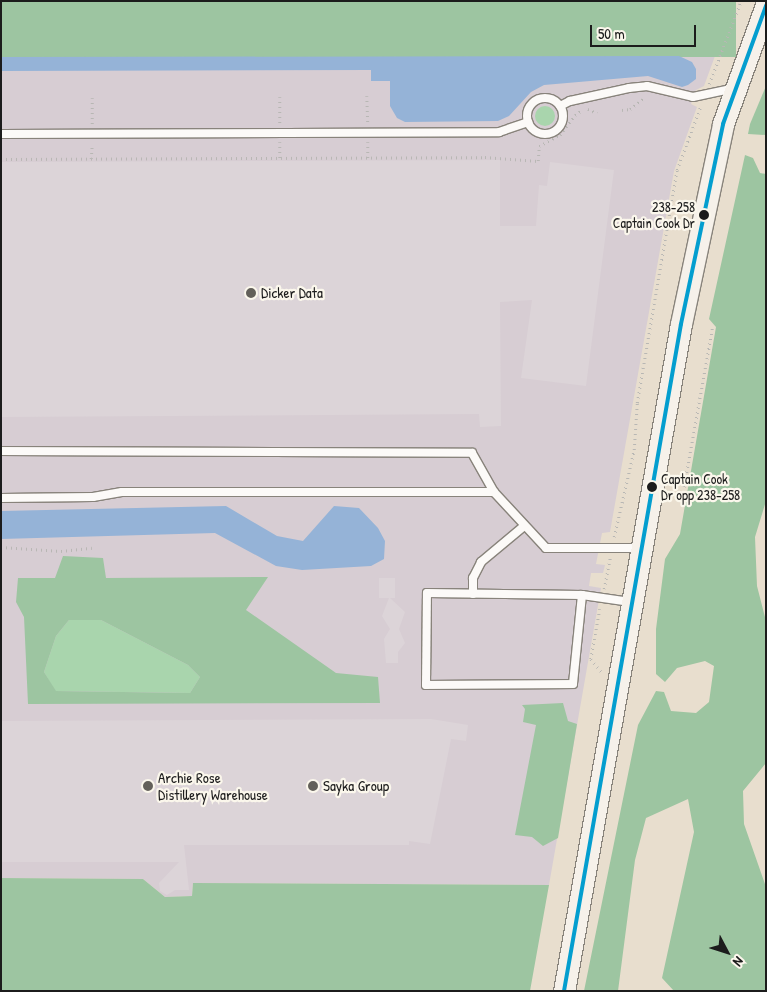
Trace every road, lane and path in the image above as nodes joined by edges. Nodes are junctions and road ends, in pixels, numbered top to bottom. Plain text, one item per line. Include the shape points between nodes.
1 (741, 1) edge
2 (766, 5) edge
3 (735, 87) junction
4 (367, 96) dead end
5 (280, 97) dead end
6 (704, 97) junction
7 (92, 98) dead end
8 (651, 98) dead end
9 (560, 106) junction
10 (622, 110) dead end
11 (597, 113) dead end
12 (528, 122) junction
13 (92, 125) dead end
14 (280, 125) dead end
15 (368, 125) dead end
16 (1, 134) edge
17 (92, 140) dead end
18 (280, 140) dead end
19 (368, 140) dead end
20 (280, 158) junction
21 (368, 158) junction
22 (92, 159) junction
23 (1, 160) edge
24 (712, 329) dead end
25 (1, 451) edge
26 (494, 492) junction
27 (683, 492) dead end
28 (1, 498) edge
29 (524, 526) junction
30 (1, 547) edge
31 (92, 548) dead end
32 (612, 548) junction
33 (641, 548) junction
34 (472, 594) junction
35 (582, 595) junction
36 (602, 598) junction
37 (632, 603) junction
38 (616, 690) junction
39 (564, 991) edge

1 - 6 path
2 - 3 main road
3 - 6 lane
3 - 33 main road via 723,124 683,315
4 - 15 path
5 - 14 path
6 - 9 lane via 683,96 647,86 570,101
6 - 32 path via 677,170 637,403 634,450
7 - 13 path
8 - 10 path via 640,99 632,108
9 - 12 lane via 552,100 537,100 529,107
9 - 12 lane via 562,117 555,131 539,133
11 - 21 path via 590,109 578,112 560,135 539,146 538,162 485,157
12 - 16 lane via 499,132
17 - 22 path
18 - 20 path
19 - 21 path
20 - 21 path
20 - 22 path
22 - 23 path
24 - 27 path
25 - 26 lane via 472,453
26 - 28 lane via 122,492 93,497
26 - 29 lane
29 - 32 lane via 546,548
29 - 34 lane via 481,562 473,578
30 - 31 path via 61,551
32 - 33 lane
32 - 36 path
33 - 37 main road
34 - 35 lane
34 - 35 lane via 427,593 426,685 573,684
35 - 36 lane
36 - 37 lane
36 - 38 path via 591,659
37 - 38 main road
38 - 39 main road

